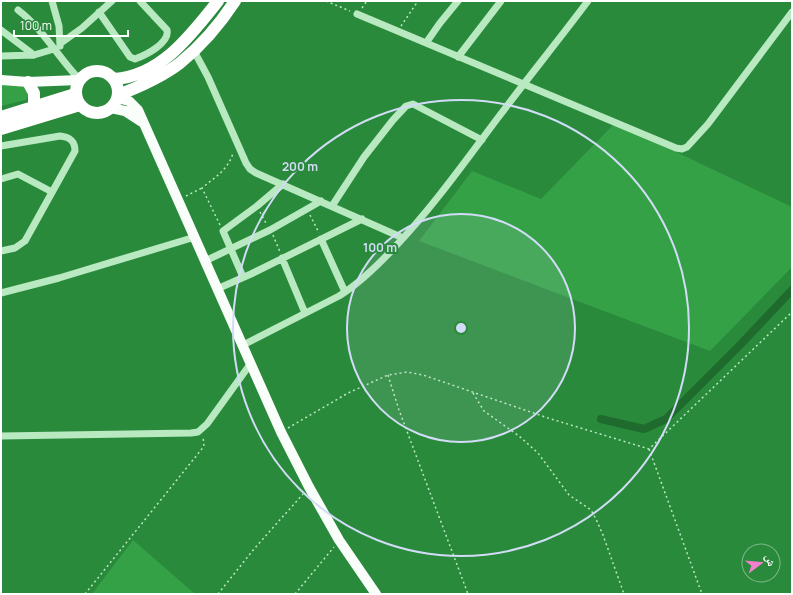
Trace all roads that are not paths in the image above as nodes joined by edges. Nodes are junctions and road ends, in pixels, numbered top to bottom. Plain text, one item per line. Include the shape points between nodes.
1 (52, 1) edge
2 (112, 1) edge
3 (140, 1) edge
4 (218, 1) edge
5 (235, 1) edge
6 (458, 1) edge
7 (501, 1) edge
8 (588, 1) edge
9 (18, 10) dead end
10 (99, 12) junction
11 (792, 12) edge
12 (357, 14) road end
13 (1, 30) edge
14 (60, 43) junction
15 (426, 44) junction
16 (194, 50) junction
17 (56, 52) junction
18 (34, 55) junction
19 (1, 56) edge
20 (458, 57) junction
21 (114, 79) junction
22 (1, 80) edge
23 (28, 82) junction
24 (523, 84) junction
25 (78, 89) junction
26 (115, 101) junction
27 (34, 107) junction
28 (1, 117) edge
29 (1, 129) edge
30 (482, 140) junction
31 (1, 146) edge
32 (1, 179) edge
33 (283, 184) junction
34 (52, 192) junction
35 (321, 201) junction
36 (332, 206) junction
37 (362, 219) junction
38 (195, 237) junction
39 (403, 238) junction
40 (321, 239) junction
41 (231, 249) junction
42 (1, 251) edge
43 (282, 258) junction
44 (205, 260) junction
45 (244, 277) junction
46 (218, 288) junction
47 (345, 292) junction
48 (1, 293) edge
49 (306, 313) junction
50 (243, 345) junction
51 (251, 363) junction
52 (1, 436) edge
53 (376, 594) edge

1 - 14 street via 59,26
2 - 10 street
3 - 10 street via 156,16 168,33 164,41 153,50 135,59 130,56
4 - 21 highway via 171,54 137,74
5 - 16 highway
6 - 15 street
7 - 20 street
8 - 24 street
9 - 17 street via 31,20
10 - 14 street
11 - 24 street via 708,124 687,147 682,149
12 - 15 street
13 - 18 street
14 - 17 street
15 - 20 street
16 - 26 highway via 163,74
16 - 33 street via 246,163 256,173
17 - 18 street
17 - 25 street
18 - 19 street
20 - 24 street
21 - 25 highway via 103,71 96,70 84,74
21 - 26 highway
22 - 23 main road
23 - 25 main road via 56,81
23 - 27 highway via 34,93
24 - 30 street
25 - 26 highway via 86,111 103,112
25 - 27 highway
25 - 29 highway
26 - 38 main road via 144,123
27 - 28 highway
30 - 36 street via 413,104 406,106 364,157
30 - 39 street via 434,203
31 - 34 street via 60,136 68,137 75,145 75,151
32 - 34 street via 18,174
33 - 35 street
33 - 41 street via 223,231
34 - 42 street via 25,240 15,248
35 - 36 street
35 - 41 street
36 - 37 street
37 - 39 street
37 - 40 street
38 - 44 main road
38 - 48 street
39 - 47 street
40 - 43 street
40 - 47 street
41 - 44 street
41 - 45 street
43 - 45 street
43 - 49 street
44 - 46 main road
45 - 46 street
46 - 50 main road
47 - 49 street
49 - 50 street
50 - 51 main road
51 - 52 street via 207,424 198,432
51 - 53 main road via 281,432 309,487 339,540

